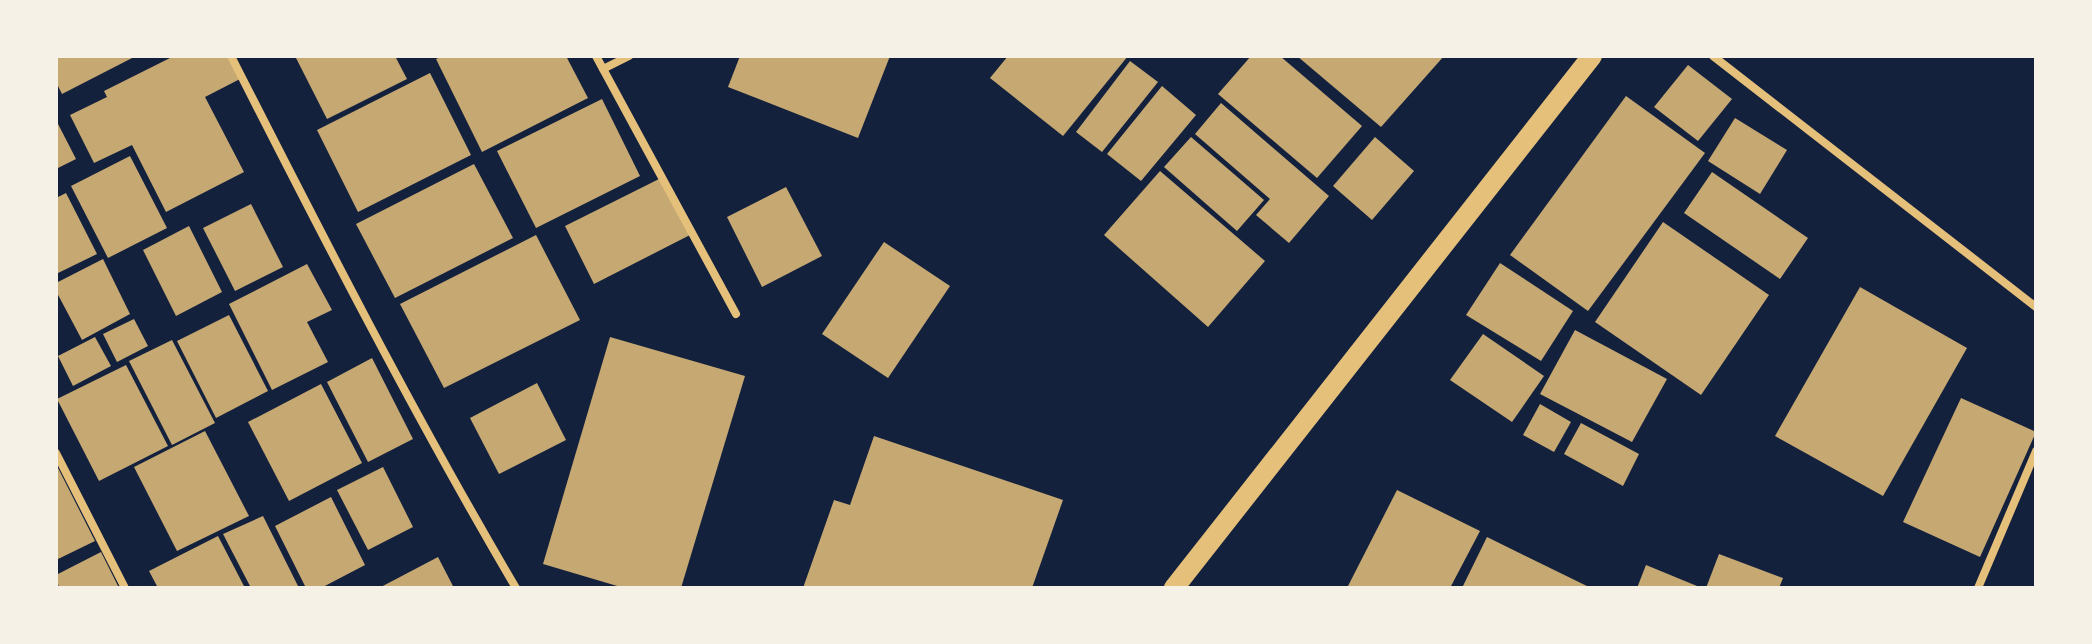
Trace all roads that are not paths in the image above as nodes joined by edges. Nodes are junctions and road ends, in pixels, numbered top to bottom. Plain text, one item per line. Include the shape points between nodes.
1 (231, 56) edge
2 (596, 56) edge
3 (629, 56) edge
4 (1592, 56) edge
5 (1713, 56) edge
6 (603, 69) junction
7 (2036, 307) edge
8 (736, 314) dead end
9 (2036, 451) edge
10 (56, 453) edge
11 (125, 588) edge
12 (516, 588) edge
13 (1174, 588) edge
14 (1978, 588) edge

1 - 12 street via 326,244
2 - 6 street
3 - 6 street
4 - 13 main road
5 - 7 street
6 - 8 street
9 - 14 street
10 - 11 street

